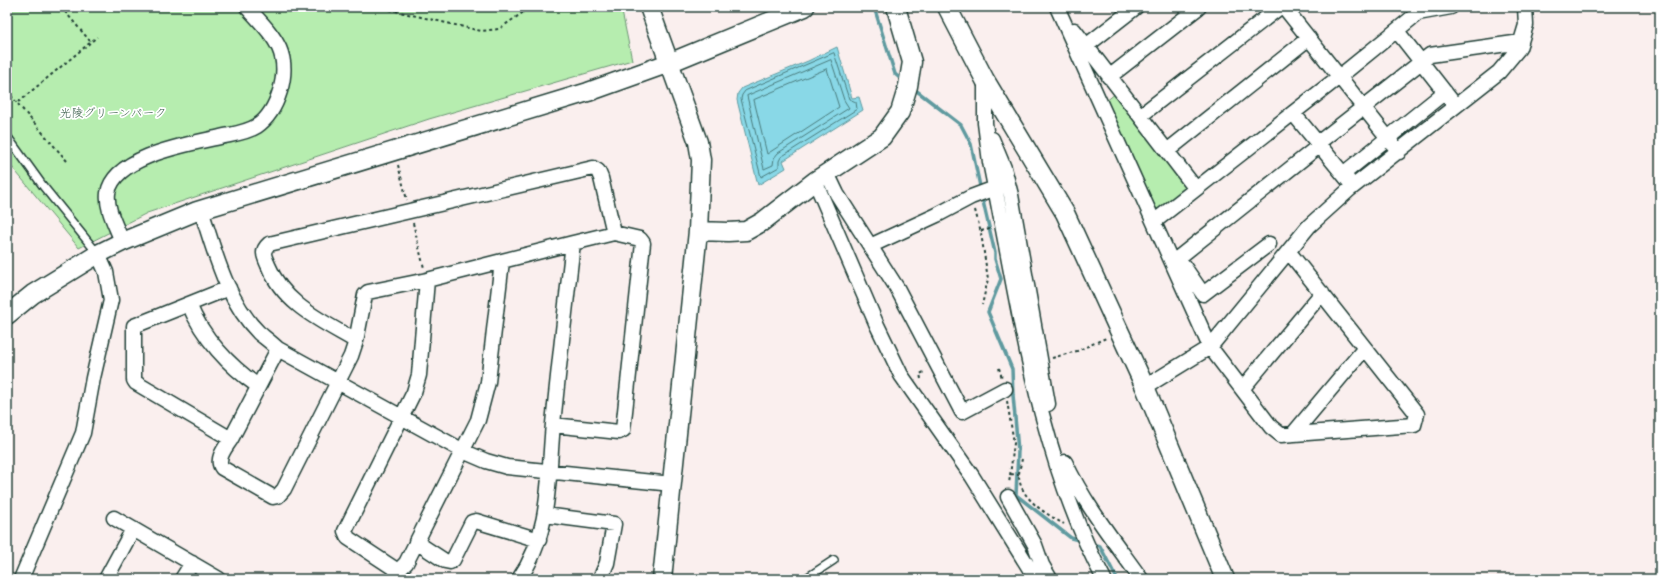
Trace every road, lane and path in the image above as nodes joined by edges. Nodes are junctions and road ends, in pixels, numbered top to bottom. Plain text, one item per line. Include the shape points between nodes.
1 (61, 7) edge
2 (247, 7) edge
3 (378, 7) edge
4 (531, 7) edge
5 (649, 7) edge
6 (805, 7) edge
7 (947, 7) edge
8 (1136, 7) edge
9 (1199, 7) edge
10 (1280, 7) edge
11 (1284, 7) edge
12 (1451, 7) edge
13 (1525, 7) edge
14 (1060, 8) edge
15 (1417, 10) edge
16 (897, 11) dead end
17 (1397, 31) junction
18 (96, 37) dead end
19 (1309, 38) junction
20 (90, 42) junction
21 (1521, 42) junction
22 (1086, 46) junction
23 (1421, 62) junction
24 (669, 63) junction
25 (1109, 77) junction
26 (1339, 77) junction
27 (985, 80) junction
28 (7, 91) edge
29 (1445, 92) junction
30 (17, 103) junction
31 (1457, 106) junction
32 (1364, 108) junction
33 (1293, 113) junction
34 (1140, 116) junction
35 (985, 123) junction
36 (7, 136) edge
37 (1388, 138) junction
38 (1319, 144) junction
39 (1167, 151) junction
40 (1399, 152) junction
41 (67, 161) dead end
42 (401, 173) dead end
43 (1343, 174) junction
44 (821, 177) junction
45 (1353, 187) junction
46 (995, 188) junction
47 (1196, 189) junction
48 (971, 197) junction
49 (201, 210) junction
50 (410, 211) junction
51 (1155, 221) junction
52 (698, 231) junction
53 (614, 233) junction
54 (122, 242) junction
55 (573, 243) junction
56 (1269, 244) dead end
57 (870, 246) junction
58 (1289, 252) junction
59 (98, 254) junction
60 (1175, 260) junction
61 (502, 261) junction
62 (428, 280) junction
63 (229, 288) junction
64 (1322, 293) junction
65 (189, 304) junction
66 (982, 305) dead end
67 (7, 315) edge
68 (1120, 332) junction
69 (356, 340) junction
70 (1210, 347) junction
71 (1365, 348) junction
72 (278, 349) junction
73 (1041, 360) junction
74 (939, 367) junction
75 (999, 368) dead end
76 (337, 382) junction
77 (924, 384) dead end
78 (258, 386) junction
79 (1145, 387) junction
80 (1005, 389) junction
81 (1242, 389) junction
82 (401, 417) junction
83 (553, 425) junction
84 (1294, 434) junction
85 (231, 439) junction
86 (462, 450) junction
87 (1022, 459) dead end
88 (549, 471) junction
89 (1011, 474) junction
90 (1019, 474) junction
91 (672, 484) junction
92 (1008, 497) joint
93 (545, 515) junction
94 (114, 518) dead end
95 (133, 529) junction
96 (1084, 534) junction
97 (539, 540) junction
98 (416, 542) junction
99 (834, 560) dead end
100 (192, 563) junction
101 (22, 579) edge
102 (106, 579) edge
103 (182, 579) edge
104 (219, 579) edge
105 (519, 579) edge
106 (600, 579) edge
107 (662, 579) edge
108 (805, 579) edge
109 (1036, 579) edge
110 (1050, 579) edge
111 (1104, 579) edge
112 (1141, 579) edge
113 (1225, 579) edge

1 - 20 path
2 - 54 street via 272,34 285,63 284,80 274,107 257,126 243,133 154,154 125,168 113,180 108,193 109,208
3 - 4 path via 470,29 490,31 499,29
5 - 24 street
6 - 24 street
7 - 27 street
8 - 22 street
9 - 25 street
10 - 34 street
11 - 19 street
12 - 15 street
13 - 21 street via 1526,25
14 - 22 street
14 - 51 street
15 - 17 street
16 - 44 street via 912,62 900,112 882,137
17 - 23 street
17 - 26 street
18 - 20 path
19 - 26 street
19 - 39 street
20 - 30 path
21 - 23 street via 1430,55
21 - 31 street via 1499,72
22 - 25 street
23 - 29 street
23 - 32 street
24 - 49 street via 588,92
24 - 52 street via 698,142 701,173
25 - 34 street
26 - 32 street
26 - 33 street
27 - 35 street
27 - 68 street via 1065,213
28 - 30 path
29 - 31 street
29 - 37 street
30 - 41 path
31 - 40 street
32 - 37 street
32 - 38 street
33 - 38 street
33 - 47 street
34 - 39 street
35 - 46 street
35 - 73 street via 1004,168 1011,195
36 - 59 lane via 43,186
37 - 40 street
37 - 43 street
38 - 43 street
38 - 60 street
39 - 47 street
40 - 45 street
42 - 50 path
43 - 45 street
44 - 52 street via 762,222 746,231
44 - 57 street via 837,194
44 - 109 street via 876,323 902,375 972,476
45 - 58 street via 1309,226
46 - 48 street
46 - 96 street via 1044,422 1070,502
47 - 51 street
48 - 57 street
48 - 66 path via 981,233 988,278
49 - 54 street
49 - 63 street
50 - 53 street via 593,168 601,178
50 - 62 path
50 - 69 street via 269,244 265,248 263,254 272,276 286,295 300,308
51 - 60 street
52 - 91 street
53 - 55 street
53 - 83 street via 640,239 642,243 623,430 620,432
54 - 59 street
55 - 61 street
55 - 83 street
56 - 60 street via 1203,294
57 - 74 street via 897,288
58 - 64 street
58 - 70 street
59 - 67 street via 33,294
59 - 101 street via 106,272 112,300 83,433
60 - 70 street
61 - 62 street
61 - 86 street via 488,382 478,420
62 - 69 street via 365,294
62 - 82 street via 419,375 414,392
63 - 65 street
63 - 72 street via 246,317 259,333
64 - 71 street
64 - 81 street
65 - 78 street via 203,331 219,351
65 - 85 street via 134,326 134,380 141,387
68 - 73 path via 1077,352
68 - 79 street
69 - 76 street
70 - 79 street
70 - 81 street
71 - 84 street
71 - 84 street via 1417,414 1414,424
72 - 76 street
72 - 78 street
73 - 112 street via 1049,408 1073,480
74 - 77 path via 920,374
74 - 80 street via 962,412
75 - 80 path
76 - 82 street
76 - 85 street via 284,489 278,496 273,496 219,465 219,460
78 - 85 street
79 - 113 street
80 - 89 path via 1014,443
81 - 84 street via 1271,427 1281,435
82 - 86 street
82 - 98 street via 345,531 348,538 399,570 406,563
83 - 88 street
86 - 88 street via 507,467
86 - 98 street
87 - 90 path
88 - 91 street
88 - 93 street
89 - 90 path
89 - 92 path
90 - 96 path via 1024,492 1035,504
91 - 107 street
92 - 110 street via 1035,545
93 - 97 street
93 - 106 street via 614,524 607,563
94 - 95 street
95 - 100 street
95 - 102 street
96 - 111 street
97 - 98 street via 476,521 472,522 450,562
97 - 105 street via 528,566
99 - 108 lane
100 - 103 street
100 - 104 street

